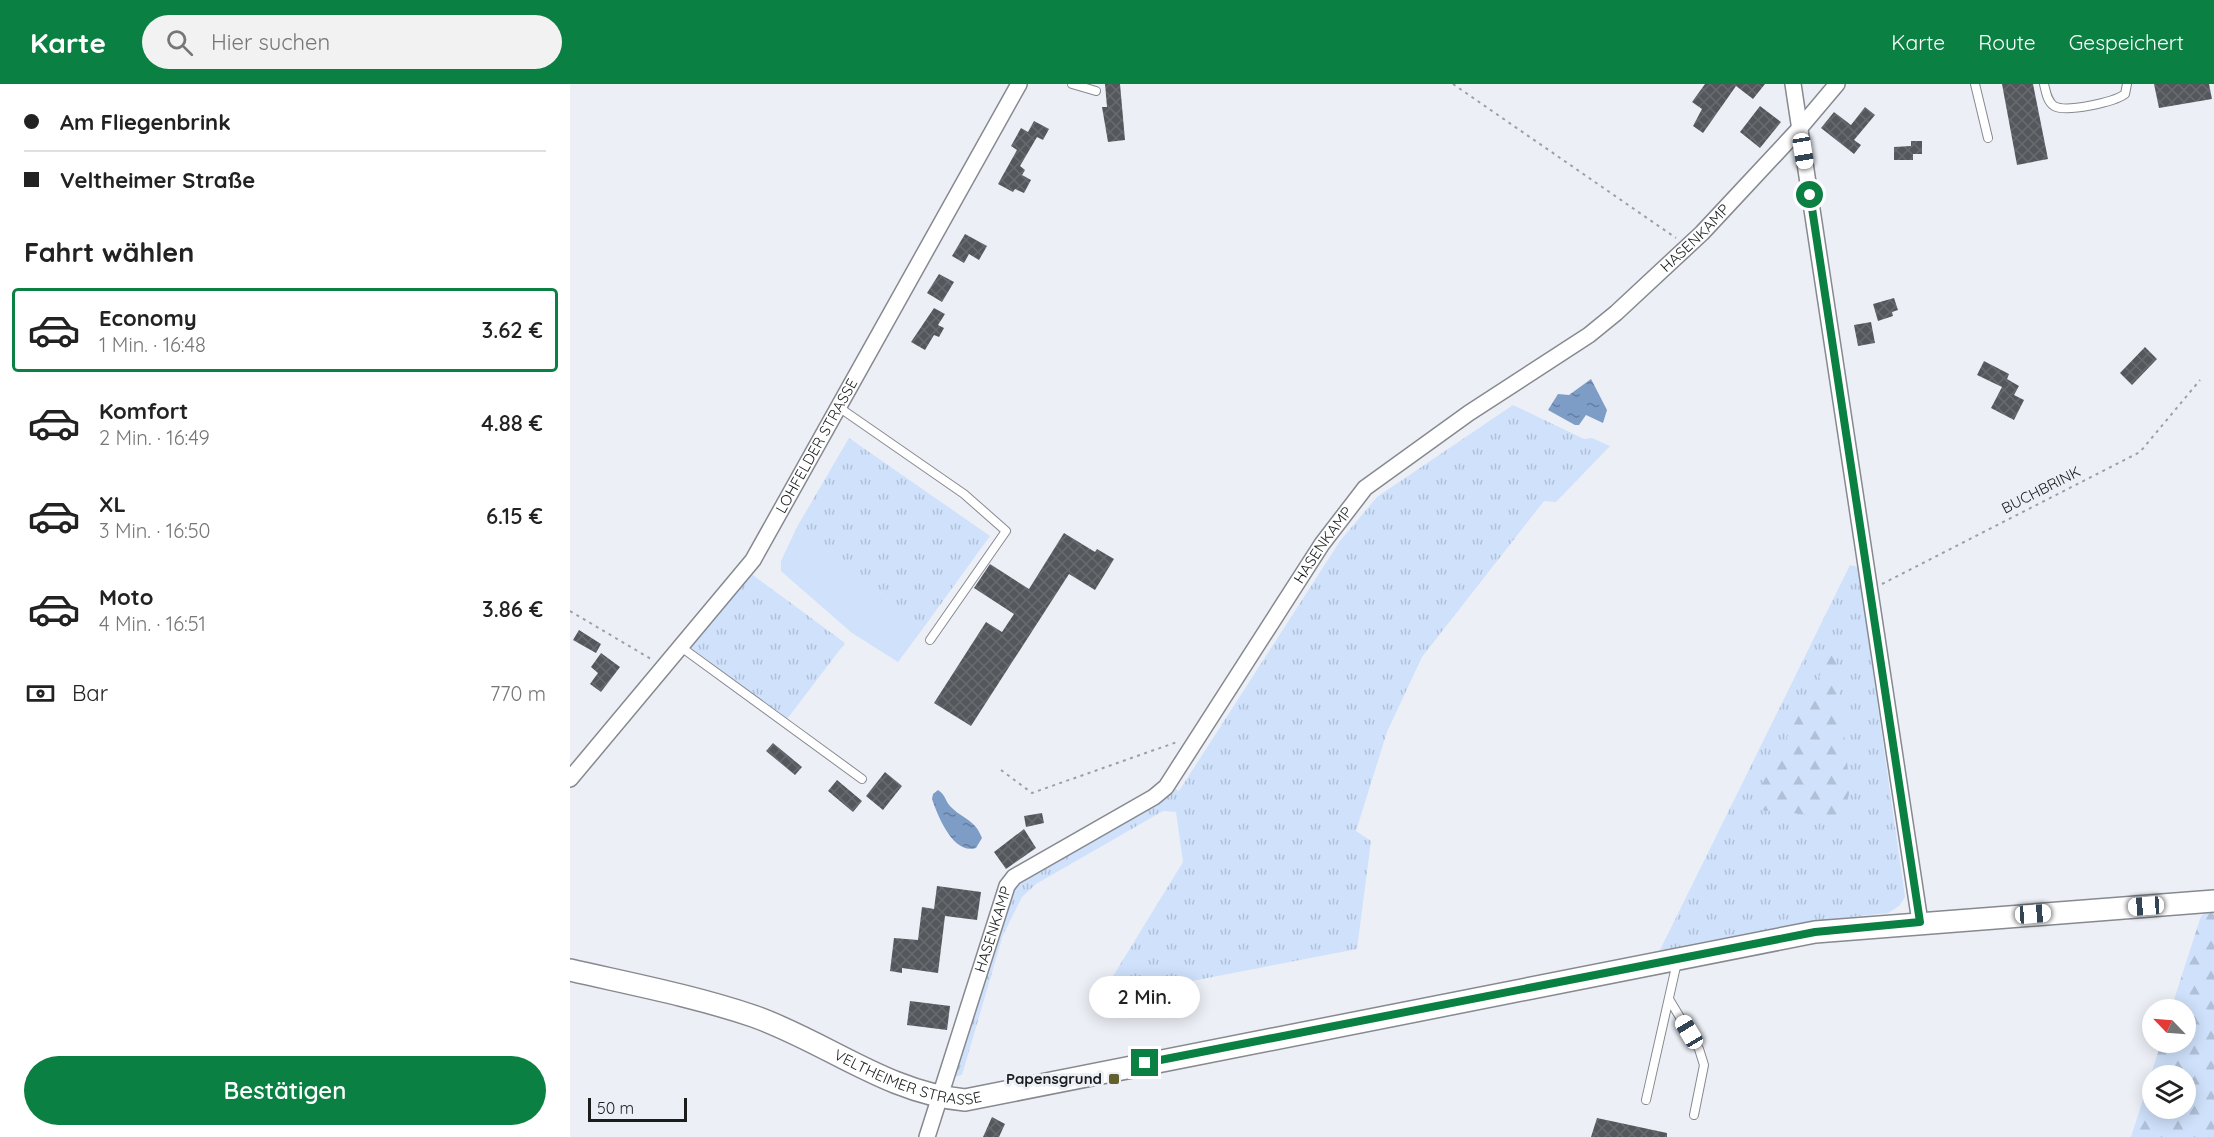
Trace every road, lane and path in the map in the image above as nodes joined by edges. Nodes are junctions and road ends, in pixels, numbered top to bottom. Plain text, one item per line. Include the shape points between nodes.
1 (1019, 84) edge
2 (1072, 84) edge
3 (1453, 84) edge
4 (1793, 84) edge
5 (1837, 84) edge
6 (1975, 84) edge
7 (2044, 84) edge
8 (2127, 84) edge
9 (1096, 91) dead end
10 (1799, 129) junction
11 (1988, 138) dead end
12 (1689, 244) junction
13 (2200, 380) dead end
14 (837, 406) junction
15 (1869, 591) junction
16 (570, 611) edge
17 (930, 640) dead end
18 (681, 647) junction
19 (663, 668) junction
20 (1197, 740) junction
21 (1001, 770) dead end
22 (570, 779) edge
23 (862, 779) dead end
24 (2214, 901) edge
25 (1920, 922) junction
26 (1678, 958) junction
27 (570, 969) edge
28 (1669, 999) junction
29 (942, 1098) junction
30 (1646, 1100) dead end
31 (1694, 1115) dead end
32 (927, 1137) edge

1 - 14 street, LOHFELDER STRASSE
2 - 9 lane
3 - 12 path
4 - 10 street
5 - 10 street, HASENKAMP
6 - 11 lane
7 - 8 lane via 2047,98 2054,106 2064,108 2115,101 2125,94
10 - 12 street, HASENKAMP
10 - 15 street
12 - 20 street, HASENKAMP via 1589,335 1469,413 1365,488 1322,544
13 - 15 path, BUCHBRINK via 2140,452
14 - 17 lane via 964,494 1006,531
14 - 18 street, LOHFELDER STRASSE via 753,560
15 - 25 street
16 - 19 path
18 - 19 street, LOHFELDER STRASSE
18 - 23 lane
19 - 22 street, LOHFELDER STRASSE
20 - 21 path via 1187,739 1032,793
20 - 29 street, HASENKAMP via 1170,782 1154,797 1006,886
24 - 25 main road, VELTHEIMER STRASSE
25 - 26 main road, VELTHEIMER STRASSE via 1815,932
26 - 28 lane
26 - 29 main road, VELTHEIMER STRASSE via 998,1094 965,1100
27 - 29 main road, VELTHEIMER STRASSE via 753,1016 911,1090
28 - 30 lane
28 - 31 lane via 1699,1049 1704,1065
29 - 32 street

